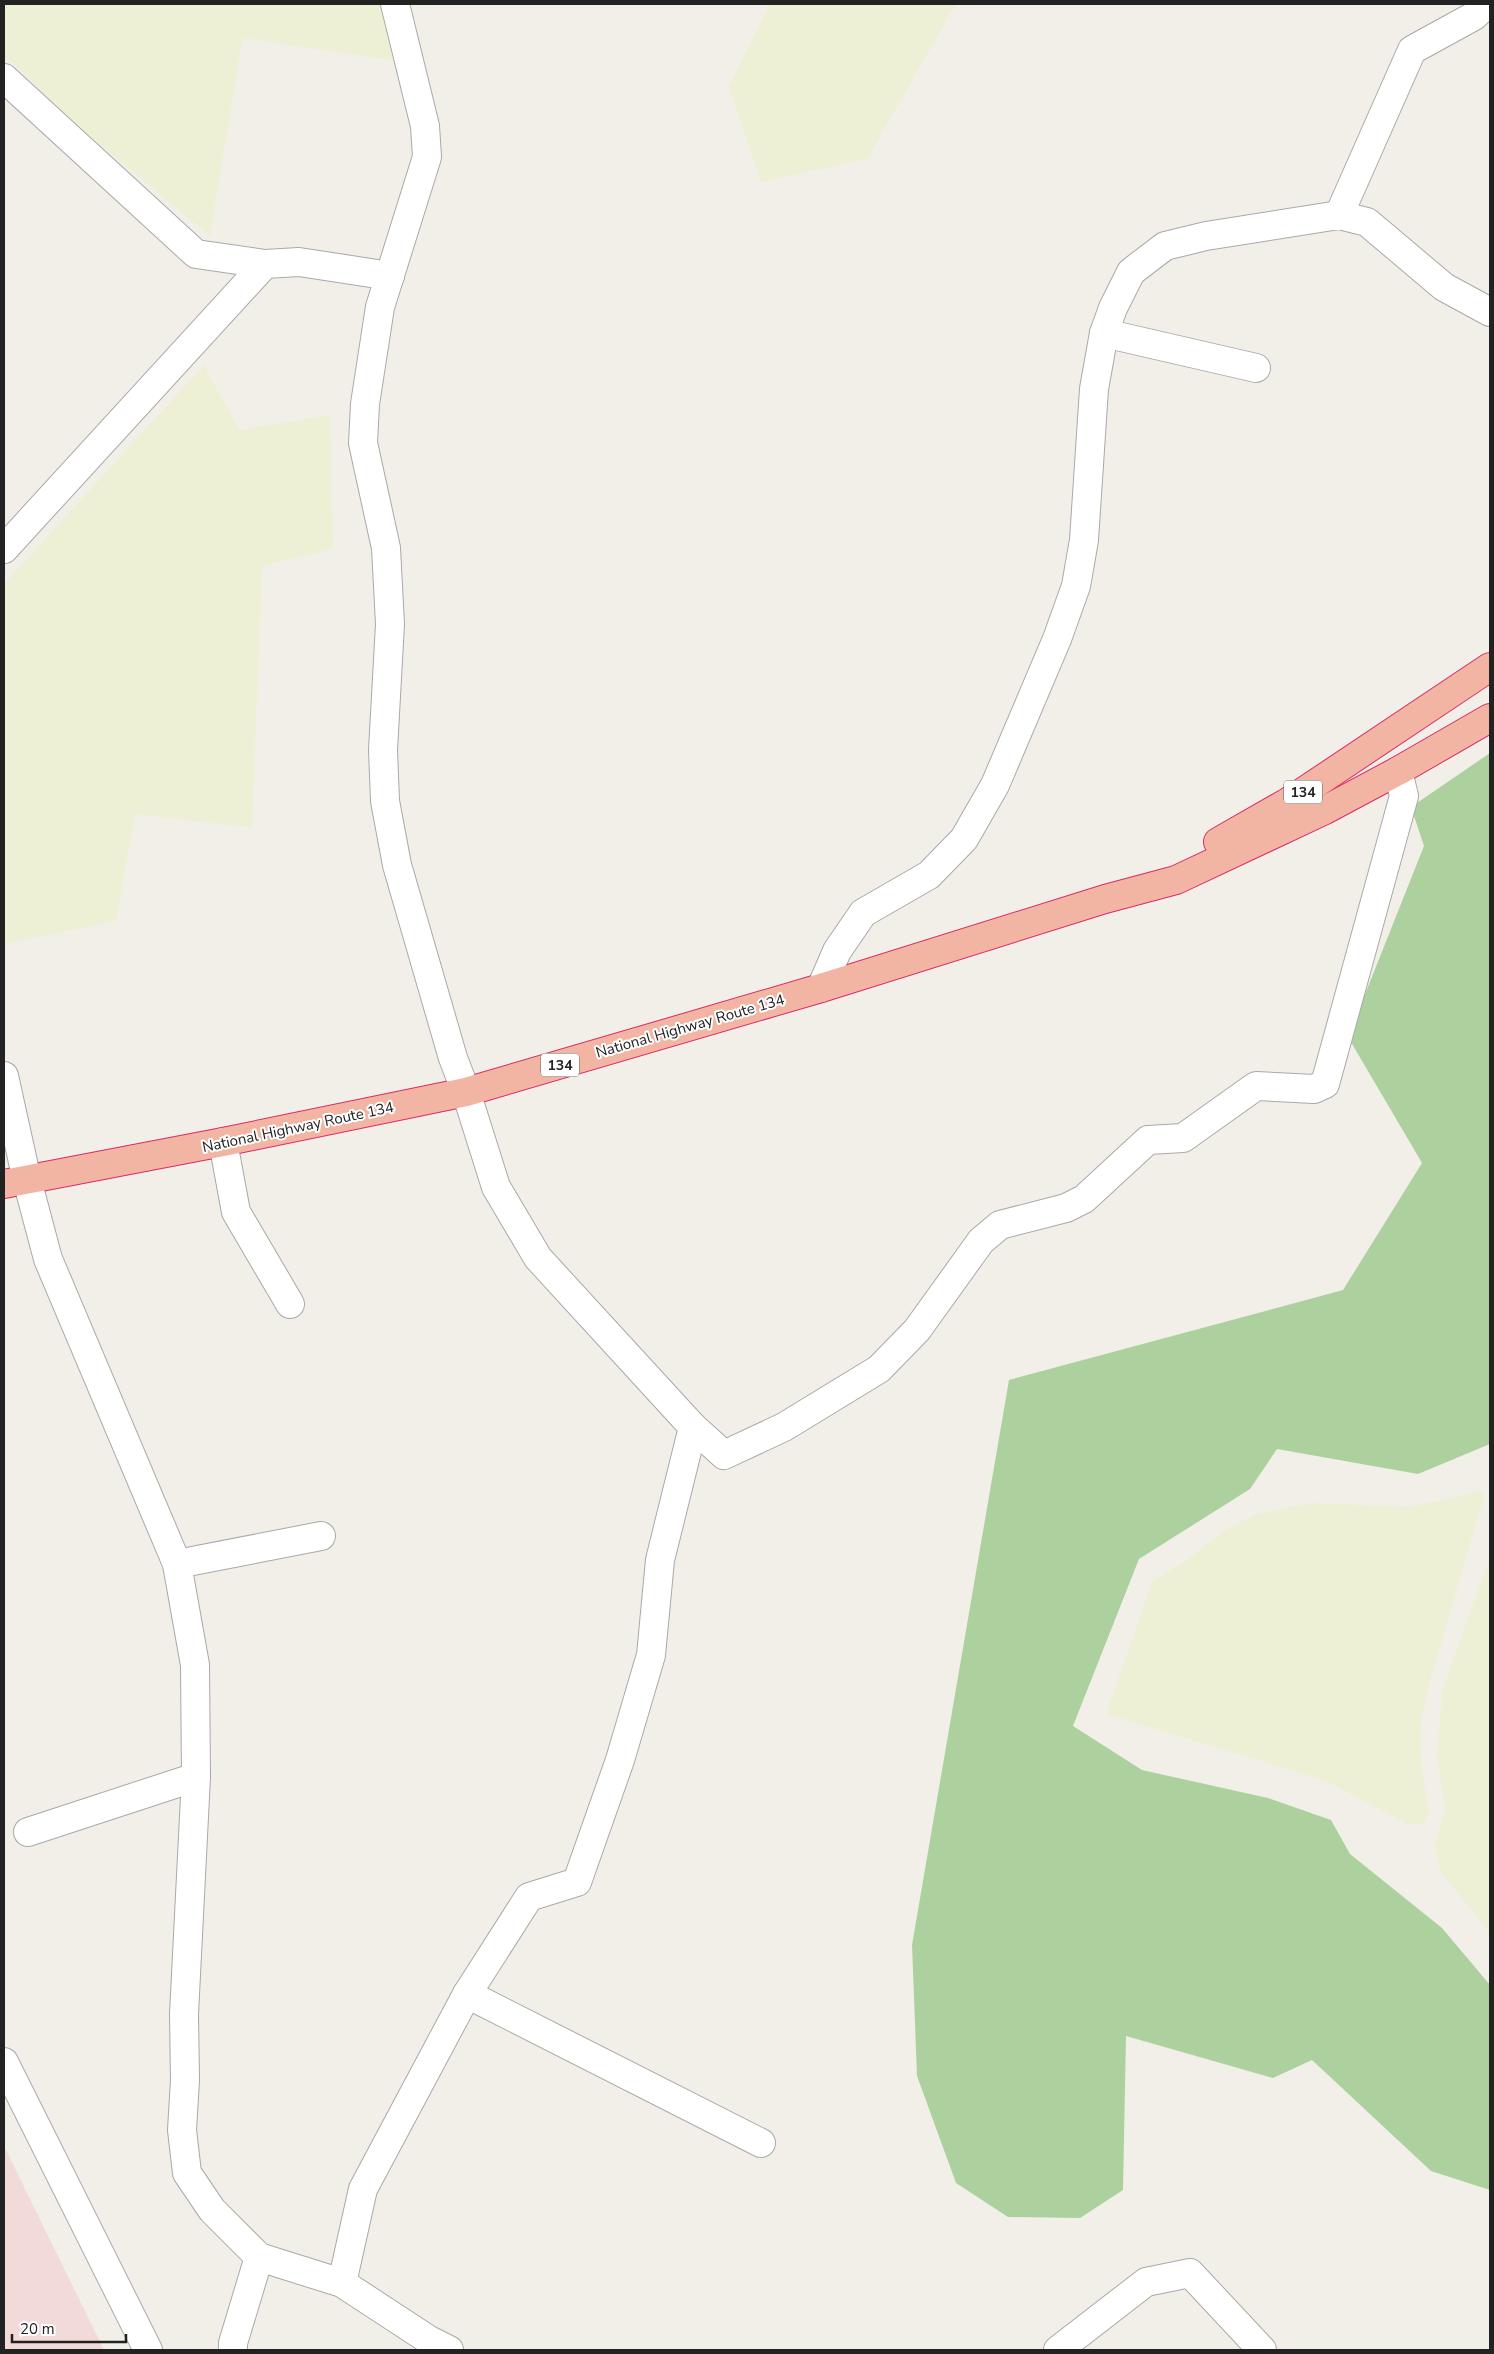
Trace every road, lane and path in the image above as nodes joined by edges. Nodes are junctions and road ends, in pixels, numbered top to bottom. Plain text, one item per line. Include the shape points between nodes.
1 (395, 4) edge
2 (1487, 4) edge
3 (4, 78) edge
4 (1339, 215) junction
5 (266, 264) junction
6 (390, 276) junction
7 (1490, 312) edge
8 (1104, 334) junction
9 (1256, 368) dead end
10 (4, 549) edge
11 (1490, 667) edge
12 (1490, 718) edge
13 (1398, 771) junction
14 (1105, 899) junction
15 (821, 988) junction
16 (4, 1076) edge
17 (466, 1092) junction
18 (223, 1142) junction
19 (15, 1182) edge
20 (290, 1304) dead end
21 (693, 1427) junction
22 (321, 1536) dead end
23 (177, 1564) junction
24 (196, 1777) junction
25 (28, 1832) dead end
26 (467, 1994) junction
27 (4, 2062) edge
28 (761, 2142) dead end
29 (259, 2257) junction
30 (342, 2283) junction
31 (148, 2350) edge
32 (233, 2350) edge
33 (449, 2350) edge
34 (1058, 2350) edge
35 (1262, 2350) edge

1 - 6 street via 425,126 427,157
2 - 4 street via 1474,16 1412,50
3 - 5 street via 196,254
4 - 7 street via 1367,222 1444,287
4 - 8 street via 1206,236 1165,246 1131,272 1112,308
5 - 6 street via 299,262
5 - 10 street
6 - 17 street via 380,307 365,404 363,443 386,548 390,624 383,750 385,801 397,865 453,1058
8 - 9 street
8 - 15 street via 1094,389 1084,530 1076,586 995,785 964,839 929,875 863,913 837,951
11 - 14 highway, National Highway Route 134 / 134 via 1288,802 1184,862
12 - 13 highway, National Highway Route 134 / 134
13 - 14 highway, National Highway Route 134 / 134 via 1325,810 1176,880
13 - 21 street via 1404,796 1326,1084 1314,1089 1256,1086 1183,1138 1148,1140 1084,1199 1066,1208 1000,1225 981,1241 917,1330 879,1369 784,1427 724,1455
14 - 15 highway, National Highway Route 134 / 134
15 - 17 highway, National Highway Route 134 / 134
16 - 19 street
17 - 18 highway, National Highway Route 134 / 134
17 - 21 street via 496,1187 538,1258
18 - 19 highway, National Highway Route 134 / 134
18 - 20 street via 236,1212
19 - 23 street
21 - 26 street via 660,1560 651,1655 620,1760 577,1882 529,1897
22 - 23 street
23 - 24 street via 195,1664
24 - 25 street
24 - 29 street via 184,2014 182,2130 187,2173 212,2210
26 - 28 street
26 - 30 street via 363,2189
27 - 31 street
29 - 30 street
29 - 32 street
30 - 33 street
34 - 35 street via 1146,2282 1190,2273

